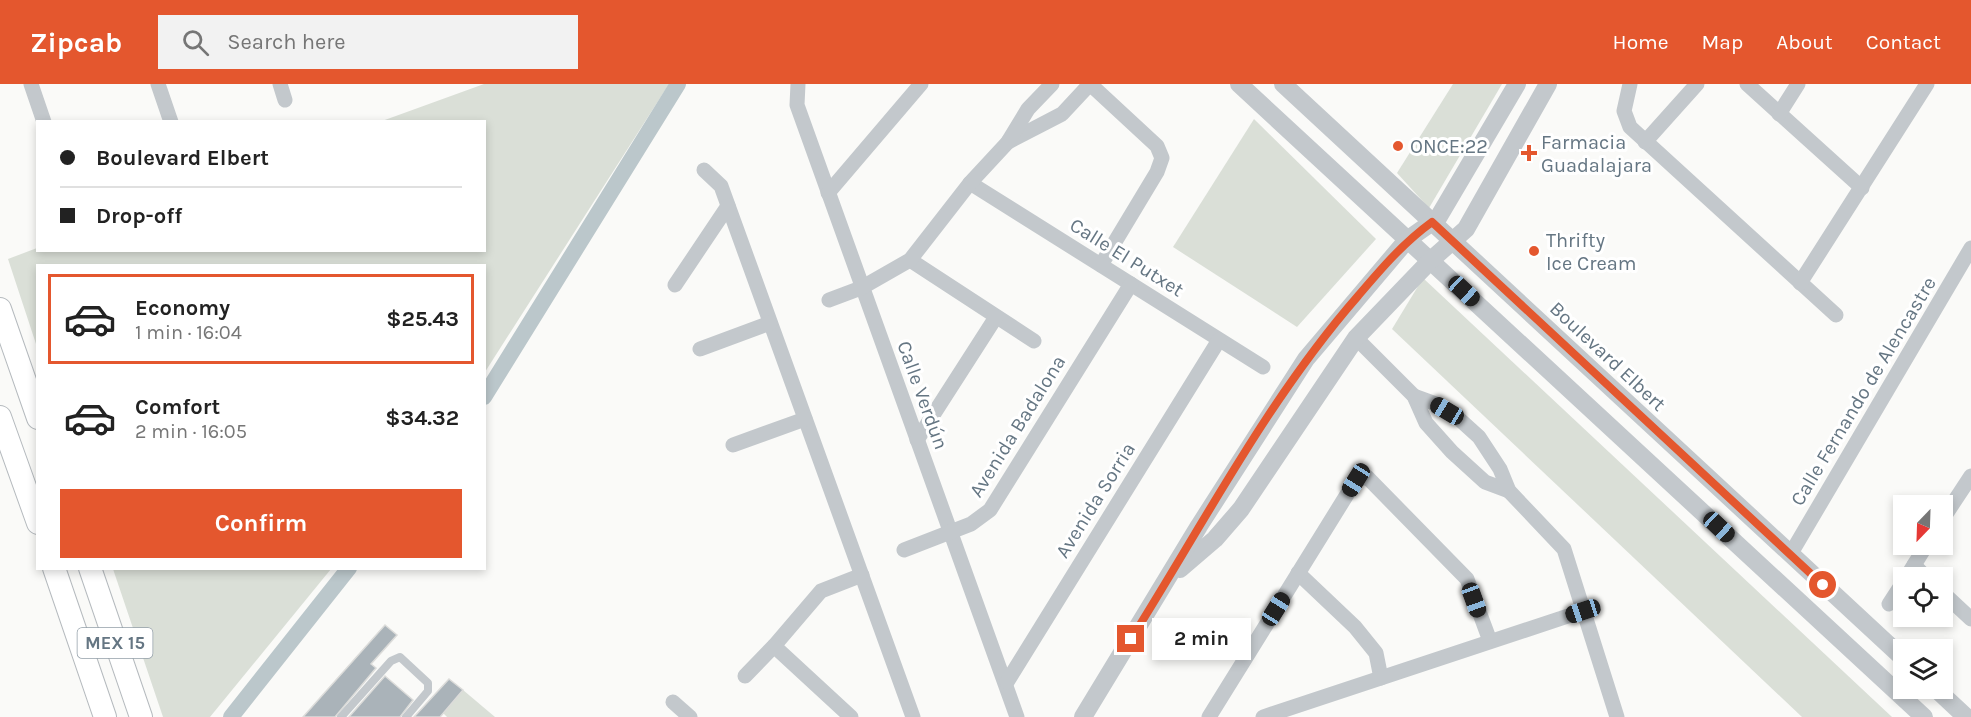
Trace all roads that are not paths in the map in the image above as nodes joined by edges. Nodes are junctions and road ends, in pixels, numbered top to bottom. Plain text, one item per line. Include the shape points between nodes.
1 (31, 84) edge
2 (158, 84) edge
3 (280, 84) edge
4 (921, 84) edge
5 (1052, 84) edge
6 (1090, 84) edge
7 (1239, 84) edge
8 (1283, 84) edge
9 (1517, 84) edge
10 (1548, 84) edge
11 (1630, 84) edge
12 (1698, 84) edge
13 (1747, 84) edge
14 (1798, 84) edge
15 (1927, 84) edge
16 (797, 86) edge
17 (285, 100) dead end
18 (1779, 114) junction
19 (43, 120) edge
20 (170, 120) edge
21 (1008, 142) junction
22 (1645, 142) junction
23 (704, 170) dead end
24 (970, 183) junction
25 (1862, 188) junction
26 (828, 194) junction
27 (728, 206) junction
28 (1432, 222) junction
29 (1407, 240) junction
30 (1453, 243) junction
31 (1971, 248) edge
32 (910, 260) junction
33 (1431, 260) junction
34 (1101, 265) junction
35 (1800, 282) junction
36 (1131, 284) junction
37 (675, 285) dead end
38 (861, 288) junction
39 (829, 300) dead end
40 (0, 309) edge
41 (1836, 315) dead end
42 (996, 317) junction
43 (770, 323) junction
44 (1356, 338) junction
45 (1219, 340) junction
46 (1034, 341) dead end
47 (700, 349) dead end
48 (1263, 367) dead end
49 (1414, 396) junction
50 (36, 412) edge
51 (0, 417) edge
52 (805, 419) junction
53 (917, 440) junction
54 (733, 445) dead end
55 (1971, 476) edge
56 (1509, 491) junction
57 (1953, 503) edge
58 (36, 517) edge
59 (1199, 526) junction
60 (952, 531) junction
61 (1215, 539) junction
62 (904, 550) dead end
63 (1790, 555) junction
64 (55, 570) edge
65 (91, 570) edge
66 (1298, 573) junction
67 (862, 574) junction
68 (1770, 574) junction
69 (1168, 580) junction
70 (1893, 598) edge
71 (1953, 602) edge
72 (1889, 604) dead end
73 (1583, 611) junction
74 (1971, 619) edge
75 (1490, 641) junction
76 (774, 646) junction
77 (1893, 649) edge
78 (745, 676) dead end
79 (1381, 678) junction
80 (1007, 682) junction
81 (1947, 699) edge
82 (673, 702) dead end
83 (105, 717) edge
84 (141, 717) edge
85 (340, 717) edge
86 (406, 717) edge
87 (690, 717) edge
88 (851, 717) edge
89 (914, 717) edge
90 (1017, 717) edge
91 (1083, 717) edge
92 (1209, 717) edge
93 (1263, 717) edge
94 (1617, 717) edge
95 (1924, 717) edge
96 (1966, 717) edge

1 - 19 street
2 - 20 street
3 - 17 street
4 - 26 street
5 - 21 street via 1028,109
6 - 21 street via 1062,114
6 - 34 street via 1157,146 1162,158
7 - 29 street
8 - 28 street, Boulevard Elbert
9 - 28 street via 1446,208
10 - 30 street via 1466,229
11 - 22 street via 1626,120
12 - 22 street
13 - 18 street
14 - 18 street
15 - 25 street
16 - 26 street, Calle Verdún via 797,105
18 - 25 street
21 - 24 street
22 - 35 street
23 - 27 street via 721,186
24 - 32 street
24 - 34 street, Calle El Putxet
25 - 35 street
26 - 38 street, Calle Verdún
27 - 37 street
27 - 43 street
28 - 29 street
28 - 30 street, Boulevard Elbert
29 - 33 street
29 - 59 street via 1306,359
30 - 33 street
30 - 63 street, Boulevard Elbert
31 - 63 street, Calle Fernando de Alencastre
32 - 38 street
32 - 42 street
33 - 44 street
33 - 68 street
34 - 36 street, Calle El Putxet
35 - 41 street
36 - 45 street, Calle El Putxet
36 - 60 street, Avenida Badalona via 990,510 971,524
38 - 39 street
38 - 53 street, Calle Verdún
40 - 50 main road
42 - 46 street
42 - 53 street
43 - 47 street
43 - 52 street
44 - 49 street
44 - 61 street via 1265,477
45 - 48 street, Calle El Putxet
45 - 80 street, Avenida Sorria
49 - 56 street via 1426,423 1452,452 1485,482
49 - 56 street via 1436,404 1479,437
51 - 58 main road
52 - 54 street
52 - 67 street
53 - 60 street, Calle Verdún
55 - 57 street
56 - 73 street via 1564,549
59 - 61 street via 1202,538
59 - 69 street
60 - 62 street, Avenida Badalona
60 - 80 street, Calle Verdún
61 - 69 street
63 - 68 street
63 - 77 street, Boulevard Elbert
64 - 83 main road, MEX 15
65 - 84 main road, MEX 15
66 - 75 street via 1356,480 1367,477 1467,579
66 - 79 street via 1355,627 1376,653
66 - 92 street
67 - 76 street via 820,591
67 - 89 street
68 - 95 street
69 - 91 street
70 - 72 street
71 - 74 street
73 - 75 street
73 - 94 street
75 - 79 street
76 - 78 street
76 - 88 street
79 - 93 street
80 - 90 street, Calle Verdún
81 - 96 street
82 - 87 street
85 - 86 lane via 391,661 400,657 428,683 428,691

